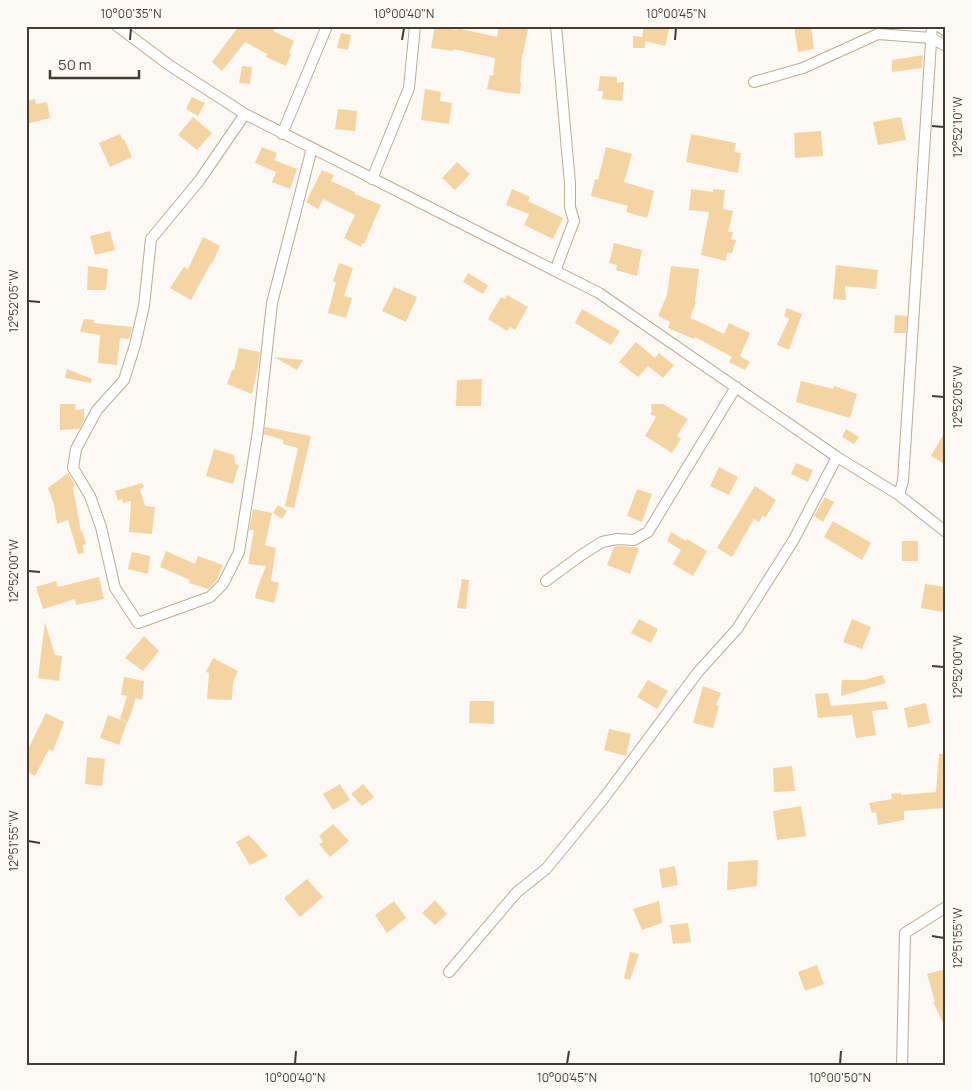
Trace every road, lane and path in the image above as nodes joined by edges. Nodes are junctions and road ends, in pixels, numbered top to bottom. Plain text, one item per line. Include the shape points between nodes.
1 (117, 26) edge
2 (326, 26) edge
3 (415, 26) edge
4 (556, 26) edge
5 (932, 26) edge
6 (939, 26) edge
7 (946, 31) edge
8 (931, 38) junction
9 (946, 46) edge
10 (754, 82) dead end
11 (245, 114) junction
12 (282, 134) junction
13 (312, 148) junction
14 (372, 179) junction
15 (555, 271) junction
16 (736, 387) junction
17 (838, 457) junction
18 (899, 495) junction
19 (946, 532) edge
20 (546, 581) dead end
21 (946, 907) edge
22 (449, 972) dead end
23 (902, 1065) edge

1 - 11 street via 169,66
2 - 12 street
3 - 14 street via 409,88
4 - 15 street via 570,207 574,221
5 - 8 street
6 - 7 street
8 - 9 street
8 - 10 street via 878,34 803,68
8 - 18 street via 904,481
11 - 12 street
11 - 13 street via 199,180 151,239 144,306 124,380 97,410 76,449 73,468 90,496 115,588 138,623 210,597 223,584 239,552 258,431 272,303
12 - 13 street
13 - 14 street
14 - 15 street
15 - 16 street via 598,294
16 - 17 street
16 - 20 street via 648,532 634,540 602,542
17 - 18 street
17 - 22 street via 793,541 737,629 698,672 604,798 546,869 517,892
18 - 19 street
21 - 23 street via 905,933

